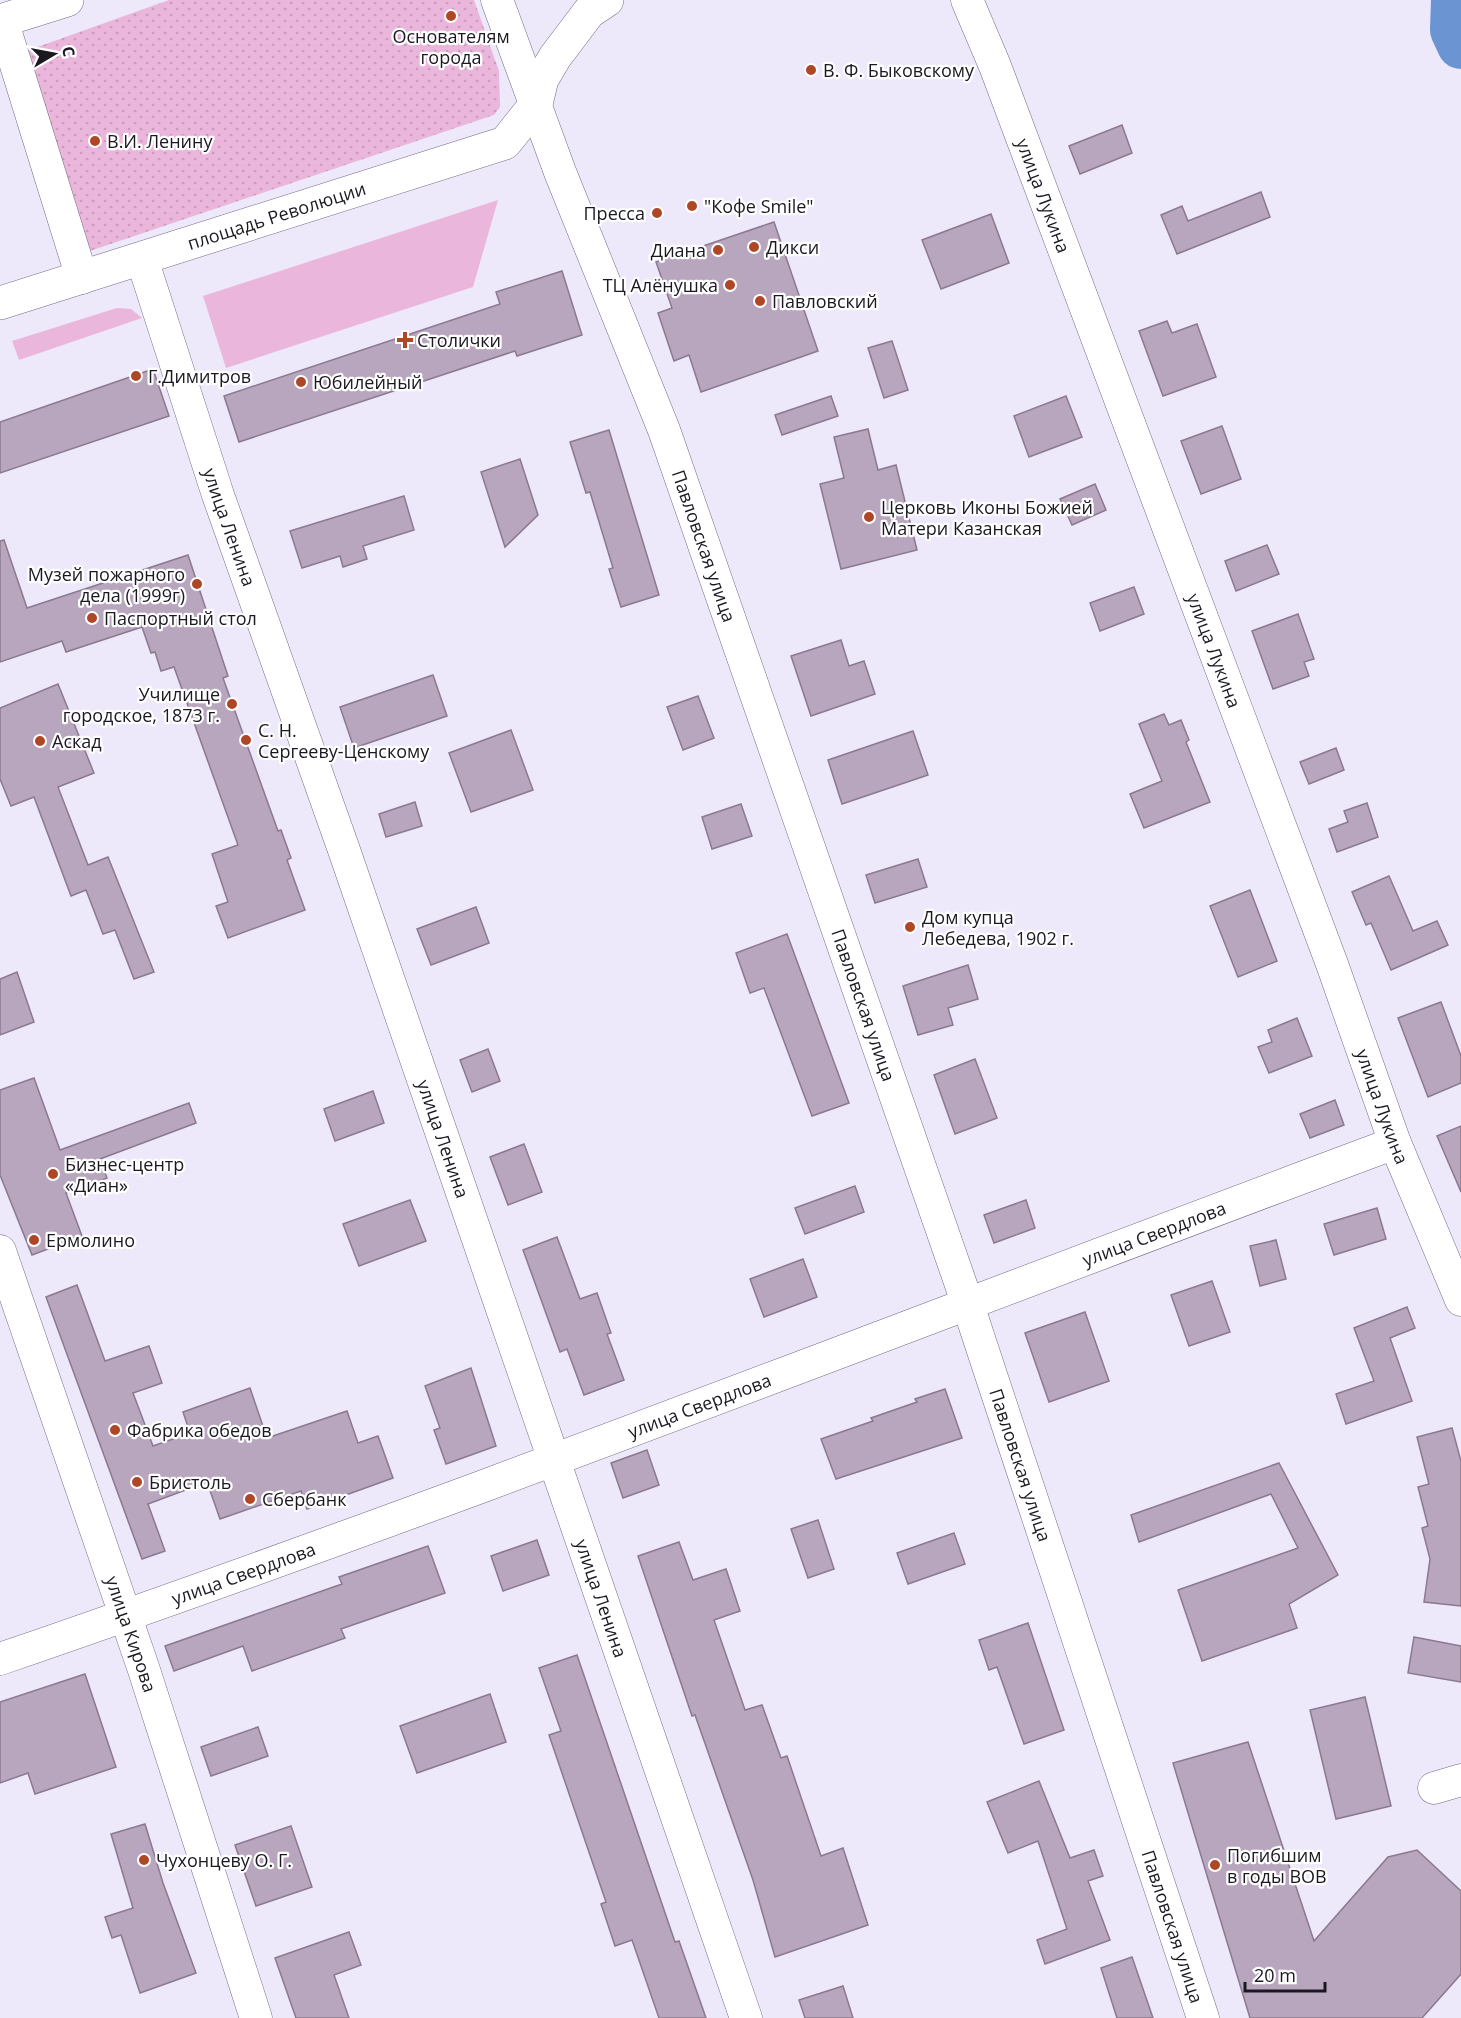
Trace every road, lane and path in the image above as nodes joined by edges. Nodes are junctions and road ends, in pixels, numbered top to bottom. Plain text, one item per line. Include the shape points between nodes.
1 (497, 0) edge
2 (607, 0) edge
3 (967, 0) edge
4 (47, 3) edge
5 (1, 21) edge
6 (536, 104) junction
7 (142, 259) junction
8 (82, 278) junction
9 (0, 303) edge
10 (1395, 1143) junction
11 (0, 1251) edge
12 (1461, 1300) edge
13 (967, 1302) junction
14 (555, 1461) junction
15 (124, 1616) junction
16 (0, 1659) edge
17 (256, 2018) edge
18 (746, 2018) edge
19 (1203, 2018) edge

1 - 6 street, Павловская улица
2 - 6 main road via 589,12 555,57 542,80
3 - 10 street, улица Лукина via 1328,953
4 - 5 main road
5 - 8 street
6 - 7 main road, площадь Революции via 505,143
6 - 13 street, Павловская улица via 664,430
7 - 8 main road, площадь Революции
7 - 14 street, улица Ленина via 218,495
8 - 9 main road, площадь Революции
10 - 12 street, улица Лукина
10 - 13 street, улица Свердлова
11 - 15 street, улица Кирова
13 - 14 street, улица Свердлова
13 - 19 street, Павловская улица
14 - 15 street, улица Свердлова
14 - 18 street, улица Ленина
15 - 16 street, улица Свердлова
15 - 17 street, улица Кирова

